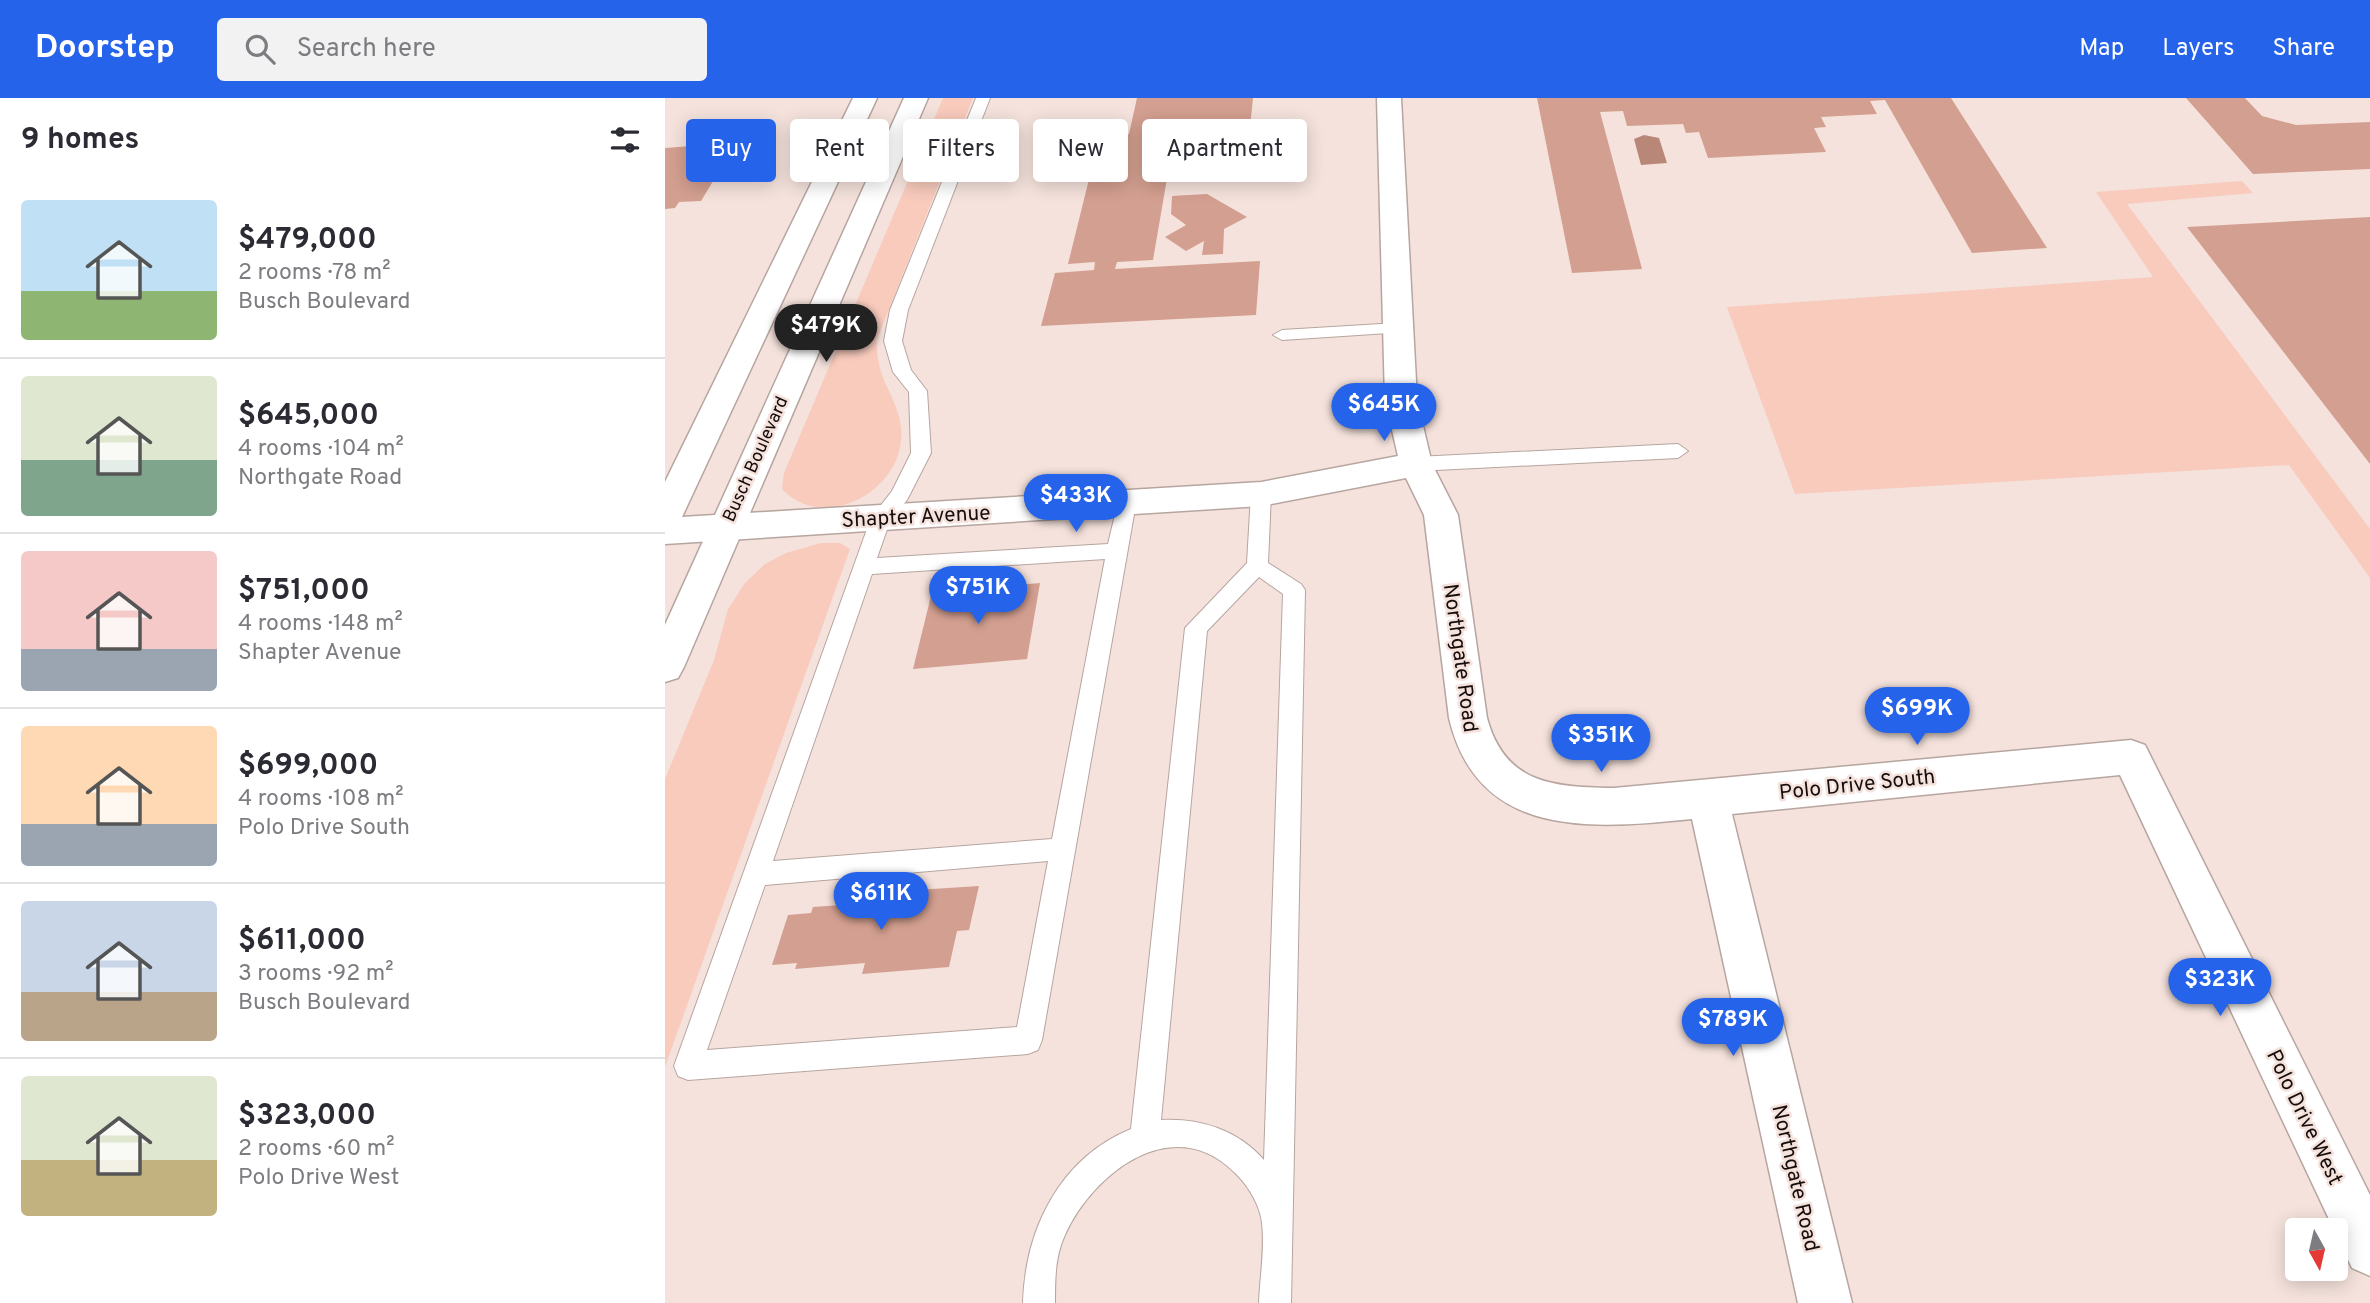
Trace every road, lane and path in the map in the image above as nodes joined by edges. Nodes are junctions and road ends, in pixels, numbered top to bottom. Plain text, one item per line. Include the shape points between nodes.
1 (865, 98) edge
2 (916, 98) edge
3 (983, 98) edge
4 (1389, 98) edge
5 (1398, 328) junction
6 (1282, 335) dead end
7 (1678, 451) dead end
8 (1416, 464) junction
9 (1261, 494) junction
10 (1126, 503) junction
11 (665, 517) edge
12 (881, 518) junction
13 (725, 528) junction
14 (665, 531) edge
15 (1117, 551) junction
16 (1257, 566) junction
17 (864, 568) junction
18 (665, 667) edge
19 (2131, 757) joint
20 (1708, 799) junction
21 (1063, 849) junction
22 (755, 874) junction
23 (1145, 1138) junction
24 (1277, 1246) junction
25 (2370, 1250) edge
26 (1039, 1303) edge
27 (1261, 1303) edge
28 (1275, 1303) edge
29 (1825, 1303) edge

1 - 11 street
2 - 13 street, Busch Boulevard
3 - 12 lane via 899,310 893,341 902,372 918,391 921,453 901,495
4 - 5 street, Northgate Road
5 - 6 lane
5 - 8 street, Northgate Road via 1401,400
7 - 8 lane
8 - 9 street, Shapter Avenue
8 - 20 street, Northgate Road via 1440,515 1468,718 1472,740 1485,763 1529,796 1563,805
9 - 10 street, Shapter Avenue
9 - 16 lane
10 - 12 street, Shapter Avenue
10 - 15 lane
12 - 13 street, Shapter Avenue
12 - 17 lane
13 - 14 street, Shapter Avenue
13 - 18 street, Busch Boulevard
15 - 17 lane
15 - 21 lane
16 - 23 lane via 1196,628
16 - 24 lane via 1294,590
17 - 22 lane
19 - 20 street, Polo Drive South
19 - 25 street, Polo Drive West
20 - 29 street, Northgate Road
21 - 22 lane
21 - 22 lane via 1028,1040 688,1066
23 - 24 lane via 1178,1133 1200,1136 1238,1153 1260,1177 1273,1208
23 - 26 lane via 1112,1153 1082,1178 1058,1210 1042,1247
24 - 27 lane via 1270,1285
24 - 28 lane

